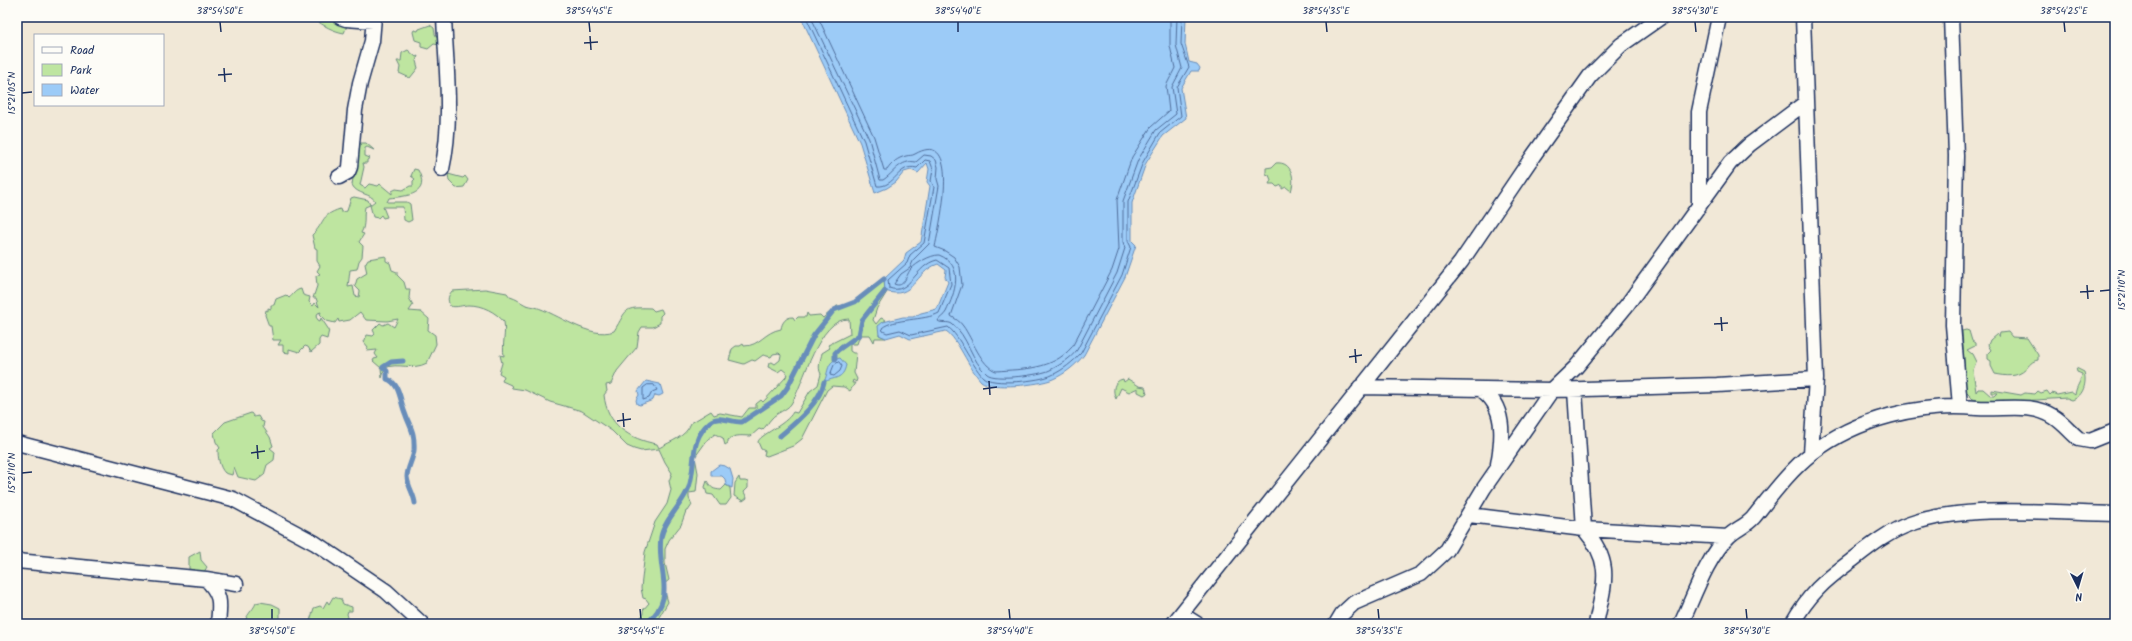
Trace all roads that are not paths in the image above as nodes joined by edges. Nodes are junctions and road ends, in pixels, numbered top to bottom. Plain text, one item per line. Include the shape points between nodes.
1 (340, 17) edge
2 (444, 17) edge
3 (1661, 17) edge
4 (1719, 17) edge
5 (1802, 17) edge
6 (1951, 17) edge
7 (374, 19) edge
8 (1805, 103) junction
9 (442, 169) dead end
10 (339, 177) dead end
11 (1699, 207) junction
12 (1816, 379) junction
13 (1360, 387) junction
14 (1480, 389) junction
15 (1552, 390) junction
16 (1575, 390) junction
17 (1960, 406) junction
18 (2115, 431) edge
19 (17, 443) edge
20 (1811, 454) junction
21 (1498, 468) junction
22 (2115, 514) edge
23 (1469, 515) junction
24 (1584, 529) junction
25 (1728, 537) junction
26 (17, 561) edge
27 (206, 579) junction
28 (236, 584) dead end
29 (1177, 619) edge
30 (218, 624) edge
31 (422, 624) edge
32 (1197, 624) edge
33 (1336, 624) edge
34 (1596, 624) edge
35 (1682, 624) edge
36 (1792, 624) edge

1 - 7 street
2 - 9 street via 448,118
3 - 13 street via 1621,46 1590,76 1462,262
4 - 11 street via 1699,112
5 - 8 street
6 - 17 street via 1956,156 1953,325
7 - 10 street via 372,41 355,110 350,167 348,172
8 - 11 street via 1748,145 1730,163
8 - 12 street
11 - 15 street via 1627,305 1576,367
12 - 16 street
12 - 20 street
13 - 14 street
13 - 29 street
14 - 15 street
14 - 21 street via 1489,394 1498,410 1501,447
15 - 16 street
15 - 21 street
16 - 24 street
17 - 18 street via 2022,406 2043,411 2068,427 2078,439 2090,441
17 - 20 street via 1914,410 1864,424 1844,431
19 - 31 street via 233,499 315,543 386,591
20 - 25 street via 1749,523
21 - 23 street
22 - 36 street via 2000,512 1943,516 1909,524 1874,543 1820,584 1802,606
23 - 24 street
23 - 33 street via 1447,550 1421,574 1354,603
24 - 25 street
24 - 34 street via 1602,554 1606,574
25 - 35 street via 1703,573
26 - 27 street
27 - 28 street
27 - 30 street via 216,589 219,597
29 - 32 street

